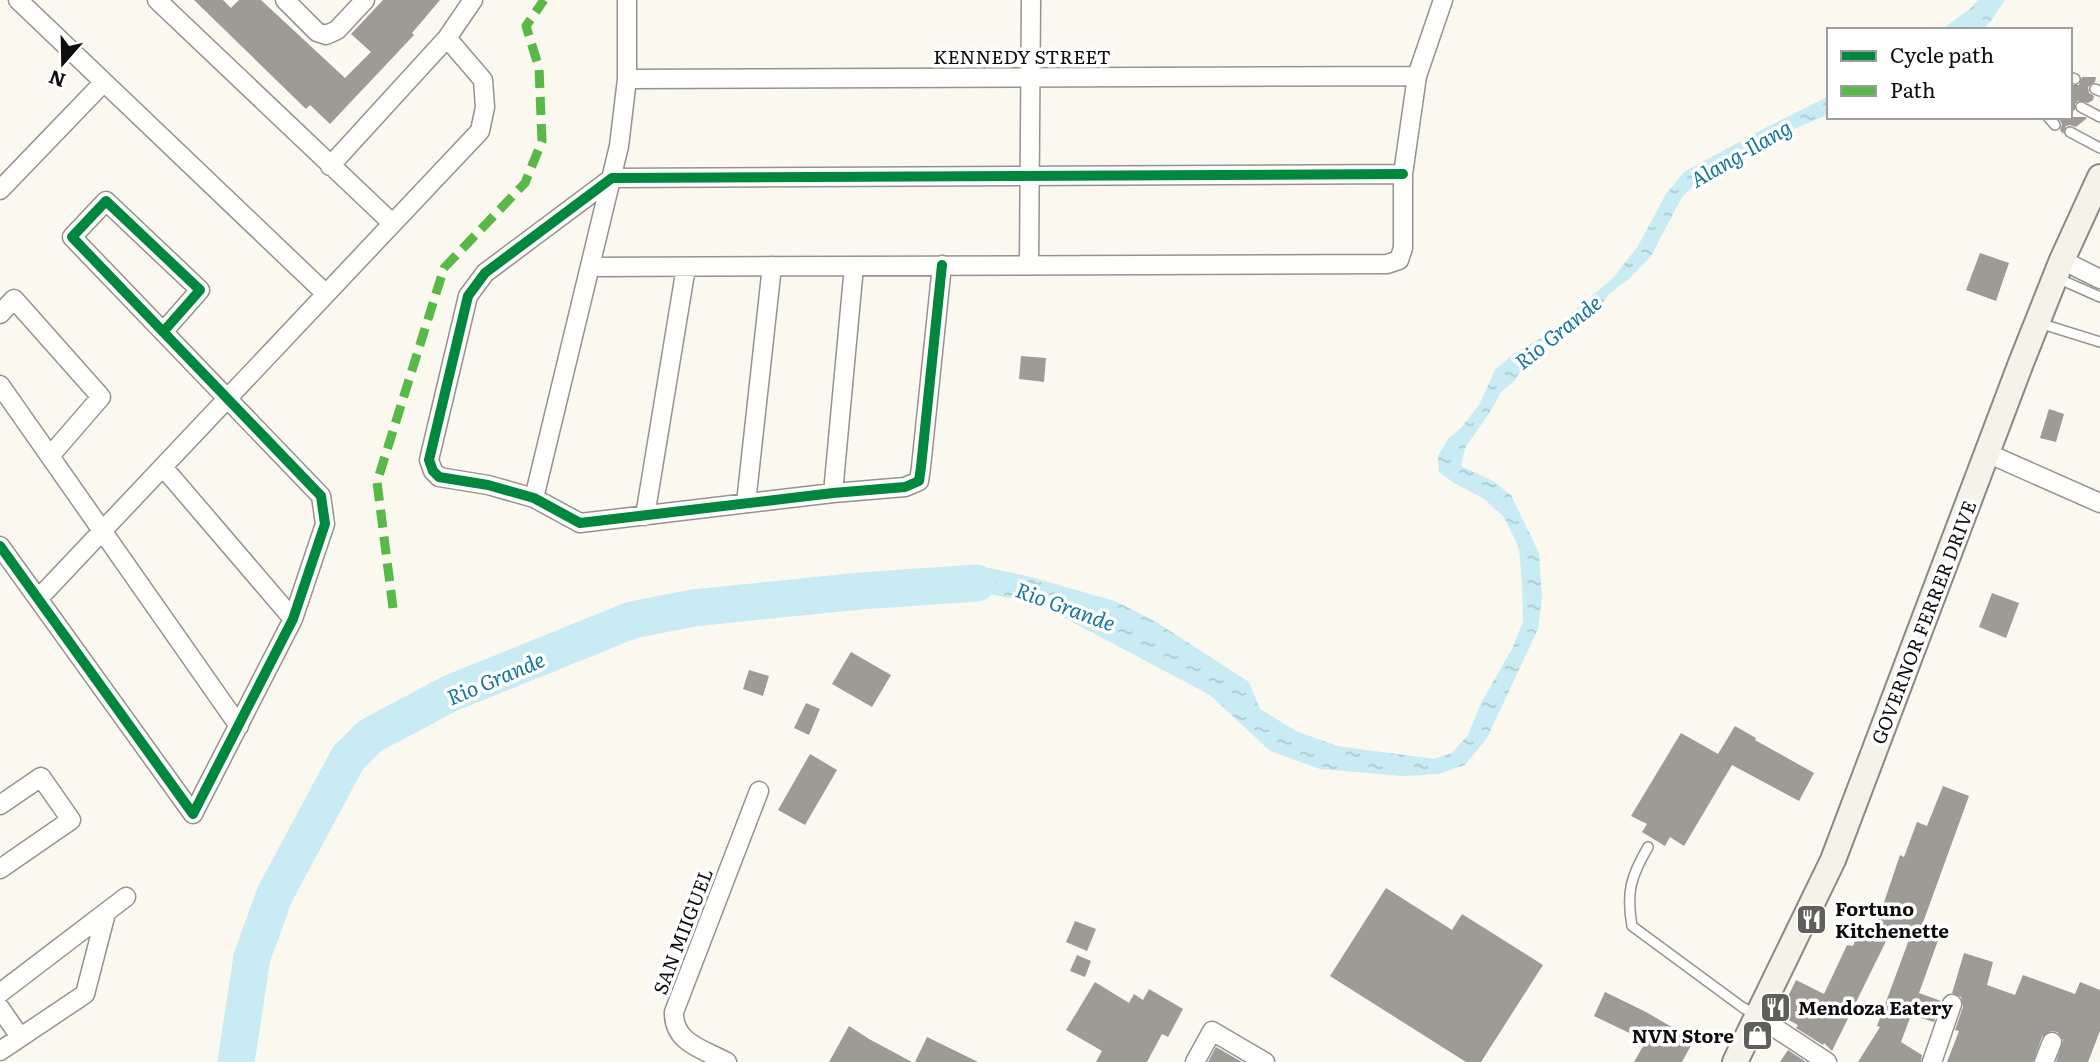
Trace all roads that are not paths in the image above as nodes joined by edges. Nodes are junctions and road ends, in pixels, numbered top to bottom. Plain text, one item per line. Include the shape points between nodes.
1 (18, 0) edge
2 (157, 0) edge
3 (365, 0) edge
4 (473, 0) edge
5 (627, 0) edge
6 (1031, 0) edge
7 (1444, 0) edge
8 (289, 1) edge
9 (176, 6) edge
10 (447, 38) junction
11 (1417, 76) junction
12 (1031, 77) junction
13 (627, 79) junction
14 (104, 82) junction
15 (2081, 107) dead end
16 (2100, 117) edge
17 (2070, 132) dead end
18 (2100, 148) edge
19 (330, 166) junction
20 (1403, 174) junction
21 (1030, 176) junction
22 (2100, 177) edge
23 (612, 178) junction
24 (0, 190) edge
25 (393, 223) junction
26 (1029, 264) junction
27 (942, 265) junction
28 (772, 266) junction
29 (855, 266) junction
30 (591, 267) junction
31 (686, 267) junction
32 (2058, 269) junction
33 (2100, 279) edge
34 (326, 294) junction
35 (2100, 297) edge
36 (0, 314) edge
37 (2037, 322) junction
38 (163, 332) junction
39 (2100, 342) edge
40 (0, 386) edge
41 (228, 399) junction
42 (1987, 453) junction
43 (50, 456) junction
44 (163, 467) junction
45 (833, 493) junction
46 (534, 498) junction
47 (746, 503) junction
48 (2100, 503) edge
49 (646, 516) junction
50 (103, 531) junction
51 (0, 546) edge
52 (38, 599) junction
53 (293, 619) junction
54 (239, 726) junction
55 (759, 791) dead end
56 (0, 805) edge
57 (1648, 848) dead end
58 (0, 869) edge
59 (126, 897) dead end
60 (106, 913) junction
61 (0, 993) edge
62 (1952, 1004) dead end
63 (0, 1008) edge
64 (1758, 1016) junction
65 (20, 1037) junction
66 (2052, 1042) dead end
67 (0, 1051) edge
68 (727, 1062) edge
69 (1195, 1062) edge
70 (1265, 1062) edge
71 (1735, 1062) edge
72 (1827, 1062) edge
73 (1932, 1062) edge
74 (2044, 1062) edge

1 - 14 street
2 - 9 street
3 - 8 street via 326,36
4 - 10 street
5 - 13 street
6 - 12 street
7 - 11 street
9 - 19 street
10 - 19 street
10 - 25 street via 483,80 485,107 480,131
11 - 12 street, KENNEDY STREET
11 - 20 street
12 - 13 street, KENNEDY STREET
12 - 21 street
13 - 23 street
14 - 24 street
14 - 34 street
15 - 16 lane
17 - 18 lane
19 - 25 street
20 - 21 street
20 - 26 street via 1403,248 1399,260 1387,264
21 - 23 street
21 - 26 street
22 - 32 main road, GOVERNOR FERRER DRIVE
23 - 30 street
23 - 46 street via 485,273 468,296 429,460 439,477
25 - 34 street
26 - 27 street
27 - 29 street
27 - 45 street via 919,481 905,487
28 - 29 street
28 - 31 street
28 - 47 street
29 - 45 street
30 - 31 street
30 - 46 street
31 - 49 street
32 - 33 street
32 - 35 lane
32 - 37 main road, GOVERNOR FERRER DRIVE
34 - 41 street
36 - 43 street via 14,299 101,397
37 - 39 lane
37 - 42 main road, GOVERNOR FERRER DRIVE
38 - 38 street via 200,290 106,201 72,237
38 - 41 street
40 - 43 street
41 - 44 street
41 - 53 street via 321,496 325,524
42 - 48 street
42 - 64 main road, GOVERNOR FERRER DRIVE via 1833,860
43 - 50 street
44 - 50 street
44 - 53 street
45 - 47 street
46 - 49 street via 580,523
47 - 49 street
50 - 52 street
50 - 54 street
51 - 52 street
52 - 54 street via 193,814
53 - 54 street
55 - 68 street, SAN MIIGUEL via 674,1012 673,1026 680,1037
56 - 58 street via 40,776 71,820
57 - 64 lane via 1636,868 1628,901 1632,926
59 - 60 street
60 - 61 street
60 - 65 street via 85,993
62 - 73 street
63 - 65 street
64 - 71 main road, GOVERNOR FERRER DRIVE
64 - 72 street
65 - 67 street
66 - 74 street
69 - 70 street via 1212,1031

